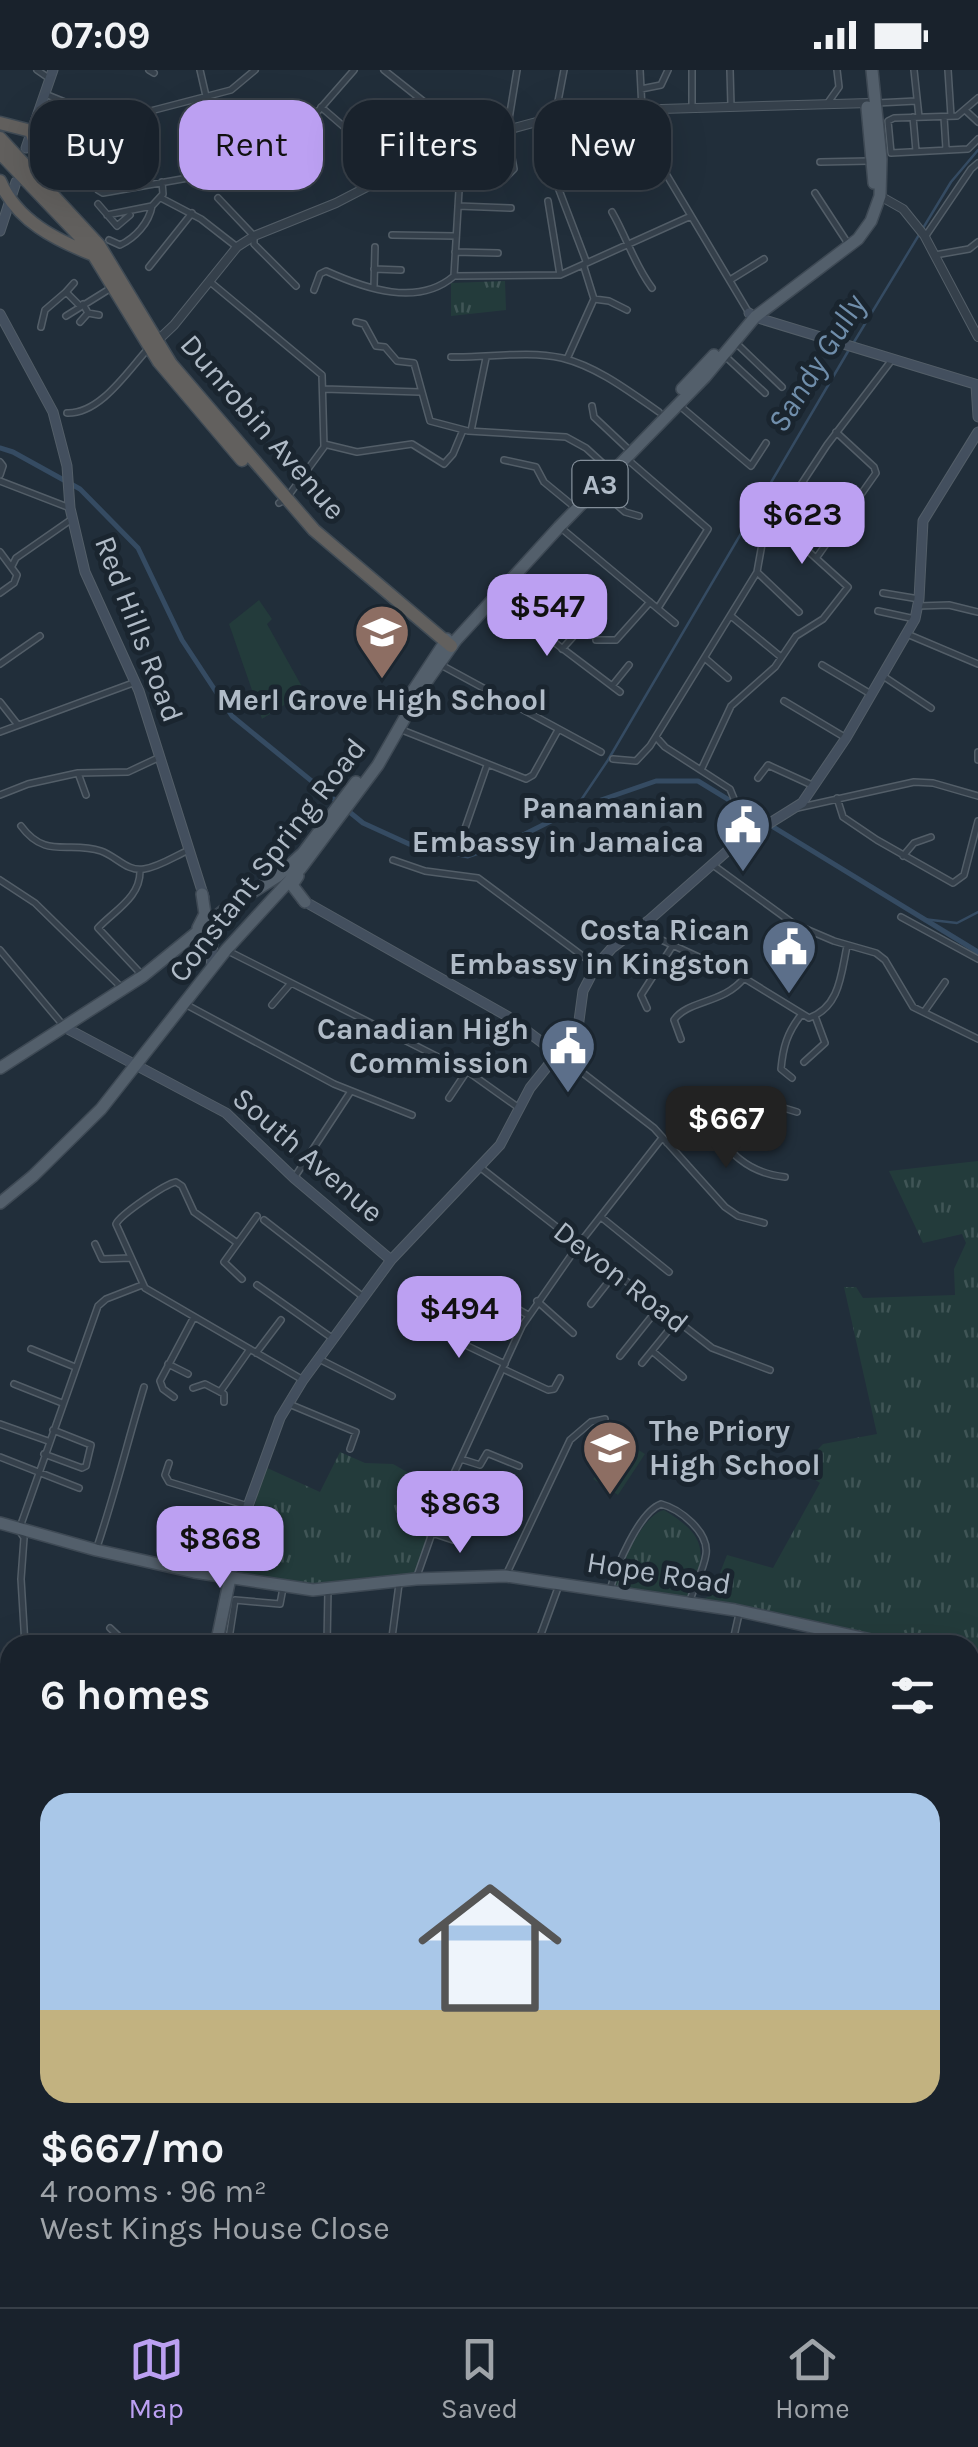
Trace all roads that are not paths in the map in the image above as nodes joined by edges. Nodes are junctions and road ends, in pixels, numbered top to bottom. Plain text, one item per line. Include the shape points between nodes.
1 (37, 70) edge
2 (200, 70) edge
3 (256, 70) edge
4 (354, 70) edge
5 (384, 70) edge
6 (516, 70) edge
7 (564, 70) edge
8 (640, 70) edge
9 (668, 70) edge
10 (692, 70) edge
11 (730, 70) edge
12 (837, 70) edge
13 (869, 70) edge
14 (914, 70) edge
15 (948, 70) edge
16 (51, 74) edge
17 (641, 89) junction
18 (44, 93) junction
19 (206, 96) junction
20 (978, 98) edge
21 (42, 100) edge
22 (421, 100) edge
23 (512, 100) edge
24 (558, 100) edge
25 (642, 100) edge
26 (917, 101) junction
27 (870, 103) junction
28 (827, 104) junction
29 (731, 106) junction
30 (323, 107) edge
31 (692, 107) junction
32 (671, 108) edge
33 (323, 109) edge
34 (965, 110) junction
35 (916, 117) junction
36 (948, 117) junction
37 (978, 122) edge
38 (0, 123) edge
39 (343, 126) edge
40 (30, 130) edge
41 (30, 134) edge
42 (0, 138) edge
43 (978, 140) edge
44 (26, 148) dead end
45 (946, 150) junction
46 (916, 152) junction
47 (0, 153) edge
48 (872, 161) junction
49 (820, 162) dead end
50 (978, 164) edge
51 (23, 177) junction
52 (179, 179) edge
53 (0, 181) edge
54 (671, 181) edge
55 (159, 182) edge
56 (162, 182) junction
57 (53, 190) edge
58 (358, 190) edge
59 (458, 190) edge
60 (559, 190) edge
61 (815, 193) dead end
62 (880, 196) junction
63 (12, 198) junction
64 (161, 198) junction
65 (218, 198) dead end
66 (548, 200) dead end
67 (60, 201) junction
68 (98, 204) dead end
69 (152, 206) junction
70 (458, 206) junction
71 (511, 208) dead end
72 (612, 212) dead end
73 (132, 213) junction
74 (192, 214) junction
75 (107, 215) junction
76 (692, 216) junction
77 (0, 231) edge
78 (254, 236) junction
79 (392, 236) dead end
80 (456, 236) junction
81 (924, 236) junction
82 (110, 240) dead end
83 (847, 242) junction
84 (978, 242) edge
85 (631, 245) junction
86 (237, 247) junction
87 (375, 247) dead end
88 (455, 252) junction
89 (498, 253) dead end
90 (935, 255) junction
91 (96, 256) junction
92 (764, 259) dead end
93 (149, 267) dead end
94 (584, 268) junction
95 (374, 269) junction
96 (401, 270) dead end
97 (454, 276) junction
98 (560, 276) junction
99 (730, 280) junction
100 (208, 281) junction
101 (74, 283) dead end
102 (114, 286) junction
103 (296, 286) dead end
104 (374, 288) junction
105 (652, 288) dead end
106 (314, 290) dead end
107 (66, 292) junction
108 (594, 299) junction
109 (81, 305) junction
110 (627, 310) dead end
111 (88, 313) junction
112 (0, 314) edge
113 (752, 315) junction
114 (66, 316) dead end
115 (98, 316) dead end
116 (80, 322) dead end
117 (356, 322) dead end
118 (41, 328) dead end
119 (978, 338) edge
120 (734, 341) junction
121 (153, 345) junction
122 (723, 354) junction
123 (451, 357) dead end
124 (486, 358) junction
125 (566, 359) junction
126 (891, 361) junction
127 (977, 385) edge
128 (782, 386) dead end
129 (324, 389) junction
130 (420, 392) junction
131 (764, 393) dead end
132 (678, 404) junction
133 (592, 406) dead end
134 (659, 412) junction
135 (68, 413) dead end
136 (978, 417) edge
137 (463, 430) junction
138 (472, 431) junction
139 (836, 432) junction
140 (978, 432) edge
141 (324, 444) junction
142 (766, 444) dead end
143 (626, 453) junction
144 (504, 460) dead end
145 (0, 462) edge
146 (608, 468) junction
147 (0, 478) edge
148 (596, 487) junction
149 (282, 501) junction
150 (572, 505) junction
151 (71, 513) junction
152 (639, 516) dead end
153 (778, 524) junction
154 (559, 526) junction
155 (0, 552) edge
156 (817, 557) junction
157 (12, 566) junction
158 (757, 572) junction
159 (884, 592) dead end
160 (0, 593) edge
161 (495, 597) junction
162 (650, 602) junction
163 (918, 603) junction
164 (658, 608) junction
165 (799, 612) dead end
166 (878, 612) dead end
167 (978, 612) edge
168 (731, 616) junction
169 (591, 618) dead end
170 (914, 619) junction
171 (675, 623) dead end
172 (907, 634) junction
173 (40, 636) dead end
174 (596, 640) dead end
175 (562, 649) junction
176 (442, 651) junction
177 (782, 658) junction
178 (706, 659) junction
179 (0, 664) edge
180 (978, 664) edge
181 (629, 665) dead end
182 (822, 665) dead end
183 (883, 676) junction
184 (728, 678) dead end
185 (135, 682) junction
186 (612, 687) junction
187 (620, 692) dead end
188 (872, 695) junction
189 (784, 701) dead end
190 (0, 702) edge
191 (931, 708) dead end
192 (18, 725) junction
193 (400, 729) junction
194 (558, 730) junction
195 (0, 732) edge
196 (656, 737) junction
197 (846, 738) junction
198 (601, 752) dead end
199 (978, 752) edge
200 (160, 757) junction
201 (613, 759) dead end
202 (978, 760) edge
203 (487, 765) junction
204 (702, 770) junction
205 (78, 772) junction
206 (758, 778) dead end
207 (814, 786) junction
208 (352, 794) junction
209 (0, 795) edge
210 (86, 795) dead end
211 (978, 796) edge
212 (837, 798) junction
213 (794, 808) junction
214 (743, 810) dead end
215 (337, 813) junction
216 (978, 821) edge
217 (20, 826) dead end
218 (463, 834) dead end
219 (931, 837) dead end
220 (317, 848) junction
221 (189, 850) junction
222 (903, 856) junction
223 (393, 860) dead end
224 (711, 864) junction
225 (140, 870) junction
226 (0, 880) edge
227 (281, 882) junction
228 (202, 894) junction
229 (305, 902) junction
230 (223, 911) junction
231 (901, 917) dead end
232 (209, 921) junction
233 (637, 929) junction
234 (186, 943) junction
235 (673, 945) junction
236 (847, 946) junction
237 (0, 950) edge
238 (226, 950) junction
239 (978, 960) edge
240 (596, 966) junction
241 (210, 968) junction
242 (144, 976) junction
243 (744, 978) junction
244 (945, 982) dead end
245 (292, 983) junction
246 (124, 990) junction
247 (185, 1004) junction
248 (272, 1005) dead end
249 (648, 1008) dead end
250 (924, 1012) junction
251 (801, 1015) junction
252 (508, 1016) junction
253 (816, 1016) junction
254 (64, 1027) junction
255 (571, 1036) junction
256 (681, 1039) dead end
257 (978, 1039) edge
258 (556, 1052) junction
259 (446, 1061) dead end
260 (804, 1062) dead end
261 (137, 1065) junction
262 (0, 1068) edge
263 (792, 1078) dead end
264 (351, 1092) junction
265 (449, 1098) dead end
266 (520, 1108) junction
267 (700, 1112) junction
268 (798, 1112) dead end
269 (412, 1115) dead end
270 (664, 1141) junction
271 (481, 1168) junction
272 (785, 1177) dead end
273 (294, 1178) junction
274 (0, 1203) edge
275 (601, 1217) junction
276 (764, 1224) dead end
277 (236, 1242) junction
278 (95, 1244) dead end
279 (579, 1244) junction
280 (131, 1258) junction
281 (391, 1260) junction
282 (616, 1272) junction
283 (668, 1272) dead end
284 (242, 1279) dead end
285 (257, 1284) dead end
286 (142, 1285) junction
287 (479, 1286) dead end
288 (362, 1296) junction
289 (459, 1297) dead end
290 (537, 1300) junction
291 (590, 1304) dead end
292 (660, 1306) junction
293 (517, 1310) junction
294 (528, 1315) junction
295 (194, 1317) junction
296 (281, 1320) dead end
297 (678, 1320) junction
298 (512, 1321) junction
299 (522, 1326) junction
300 (450, 1333) dead end
301 (572, 1333) dead end
302 (332, 1338) junction
303 (31, 1349) dead end
304 (253, 1351) junction
305 (652, 1351) junction
306 (620, 1356) dead end
307 (318, 1359) junction
308 (642, 1363) dead end
309 (168, 1364) junction
310 (504, 1366) junction
311 (76, 1367) junction
312 (770, 1370) dead end
313 (188, 1374) dead end
314 (682, 1377) dead end
315 (560, 1378) dead end
316 (303, 1380) junction
317 (14, 1384) dead end
318 (144, 1387) dead end
319 (193, 1388) dead end
320 (220, 1392) junction
321 (392, 1396) dead end
322 (174, 1397) dead end
323 (224, 1402) dead end
324 (62, 1404) junction
325 (289, 1404) junction
326 (605, 1419) dead end
327 (0, 1424) edge
328 (53, 1430) junction
329 (48, 1441) junction
330 (350, 1449) dead end
331 (44, 1454) junction
332 (0, 1457) edge
333 (461, 1459) junction
334 (170, 1463) dead end
335 (519, 1466) dead end
336 (37, 1474) junction
337 (78, 1488) dead end
338 (248, 1506) junction
339 (0, 1523) edge
340 (460, 1523) dead end
341 (19, 1530) junction
342 (432, 1533) junction
343 (96, 1550) junction
344 (506, 1576) junction
345 (230, 1578) junction
346 (416, 1579) junction
347 (399, 1582) junction
348 (560, 1582) junction
349 (284, 1586) junction
350 (328, 1590) junction
351 (610, 1590) junction
352 (689, 1602) junction
353 (739, 1611) junction
354 (110, 1628) dead end
355 (24, 1635) edge
356 (117, 1635) edge
357 (218, 1635) edge
358 (230, 1635) edge
359 (328, 1635) edge
360 (392, 1635) edge
361 (541, 1635) edge
362 (734, 1635) edge
363 (828, 1635) edge

1 - 16 street
2 - 19 street
3 - 19 street via 233,88
4 - 30 street
5 - 22 street
6 - 23 street
7 - 24 street
8 - 17 street
9 - 17 street via 661,85
10 - 31 street
11 - 29 street
12 - 28 street via 839,88
13 - 27 main road, Constant Spring Road / A3
14 - 26 street
15 - 36 street
16 - 18 main road
17 - 25 street
18 - 19 street via 110,122
18 - 21 main road
20 - 34 street
26 - 27 street
26 - 35 street
27 - 28 street
27 - 48 main road, Constant Spring Road / A3
27 - 62 main road, Constant Spring Road / A3
28 - 29 street
29 - 31 street
31 - 32 street
33 - 39 street
34 - 36 street
34 - 37 street
35 - 36 street
35 - 46 street
35 - 46 street via 888,121 890,153
36 - 45 street
38 - 40 highway
41 - 44 main road
42 - 51 highway
43 - 45 street via 968,149
45 - 46 street
47 - 51 highway
48 - 49 street
48 - 83 main road, Constant Spring Road / A3 via 869,212
50 - 81 street
51 - 63 main road
51 - 67 highway, Dunrobin Avenue
51 - 91 highway, Dunrobin Avenue
52 - 56 street
53 - 63 highway
54 - 76 street
55 - 56 street
56 - 64 street
57 - 67 highway
58 - 78 street
59 - 70 street
60 - 94 street
61 - 83 street
62 - 81 street via 903,209
62 - 113 main road, Constant Spring Road / A3 via 858,239
63 - 77 main road
63 - 91 highway via 53,239
64 - 69 street
64 - 74 street
65 - 78 street
66 - 98 street
67 - 121 highway, Dunrobin Avenue via 99,245
68 - 75 street
69 - 73 street
69 - 82 street via 128,242
70 - 71 street
70 - 80 street
72 - 85 street
73 - 75 street
73 - 75 street via 118,226
74 - 86 street
74 - 93 street
76 - 85 street
76 - 99 street
78 - 86 street
78 - 103 street via 254,244
79 - 80 street
80 - 88 street
81 - 90 street
83 - 113 main road, Constant Spring Road / A3 via 788,281
84 - 90 street
85 - 94 street
85 - 105 street via 634,265
86 - 100 street
87 - 95 street
88 - 89 street
88 - 97 street
90 - 119 street
91 - 102 highway, Dunrobin Avenue
92 - 99 street
94 - 98 street
94 - 108 street
95 - 96 street
95 - 104 street
97 - 98 street
97 - 104 street via 421,294
99 - 113 street
100 - 121 street
100 - 129 street via 319,372
101 - 107 street
102 - 109 street
102 - 121 highway, Dunrobin Avenue
104 - 106 street via 326,272
107 - 109 street
107 - 118 street via 45,310
108 - 110 street
108 - 125 street
109 - 111 street
109 - 114 street
111 - 115 street
111 - 116 street
112 - 151 main road, Red Hills Road via 53,412
113 - 120 main road, Constant Spring Road / A3
113 - 126 main road
113 - 134 main road, Constant Spring Road / A3
117 - 130 street via 397,361 414,363
120 - 122 main road, Constant Spring Road / A3
120 - 128 street
121 - 135 street via 101,400
121 - 149 highway, Dunrobin Avenue
122 - 131 street
122 - 132 main road, Constant Spring Road / A3
123 - 124 street
124 - 125 street
124 - 138 street
125 - 134 street
126 - 127 main road
126 - 139 street
127 - 136 main road
129 - 130 street
129 - 141 street
130 - 137 street via 430,421
132 - 142 street via 750,466
132 - 143 main road, Constant Spring Road / A3
133 - 143 street
134 - 143 main road, Constant Spring Road / A3
137 - 138 street
137 - 141 street via 444,464 412,444 357,452
138 - 146 street via 566,437
139 - 153 street
139 - 156 street via 876,473
140 - 163 main road via 923,521
141 - 149 street
143 - 146 main road, Constant Spring Road / A3
143 - 148 main road, Constant Spring Road / A3
143 - 164 street via 708,529
144 - 150 street via 538,468
145 - 147 street
146 - 150 main road, Constant Spring Road / A3
147 - 151 street
148 - 152 street
148 - 154 main road, Constant Spring Road / A3
149 - 176 highway, Dunrobin Avenue via 308,537
150 - 176 main road, Constant Spring Road / A3
151 - 157 street
151 - 185 main road, Red Hills Road via 85,572
153 - 156 street
153 - 158 street via 762,544
154 - 161 main road, Constant Spring Road / A3
154 - 162 street
155 - 157 street
156 - 177 street via 848,584 824,619 796,636
157 - 160 street via 16,579
158 - 165 street
158 - 168 street
159 - 163 street
161 - 175 street
161 - 176 main road, Constant Spring Road / A3
162 - 164 street
162 - 174 street via 616,640
163 - 167 street
163 - 170 main road
164 - 171 street
166 - 170 street
168 - 177 street
168 - 178 street
169 - 175 street
170 - 172 main road
172 - 180 street
172 - 183 main road
173 - 179 street
175 - 186 street
176 - 193 main road, Constant Spring Road / A3
176 - 194 street
176 - 208 main road, Constant Spring Road / A3
177 - 204 street via 731,706
178 - 184 street
178 - 196 street
181 - 186 street
182 - 188 street
183 - 188 main road
183 - 191 street
185 - 192 street
185 - 200 main road, Red Hills Road
186 - 187 street
188 - 197 main road
189 - 197 street
190 - 192 street
192 - 195 street
193 - 203 street
193 - 208 main road, Constant Spring Road / A3
194 - 198 street
194 - 203 street via 529,778
196 - 201 street via 636,761
196 - 204 street
197 - 207 main road
199 - 202 street
200 - 205 street via 121,774
200 - 221 main road, Red Hills Road
203 - 218 street
204 - 214 street via 730,789
205 - 209 street
205 - 210 street
206 - 207 street via 768,765
207 - 213 main road
208 - 215 main road, Constant Spring Road / A3
211 - 212 street via 914,782
212 - 213 street
212 - 222 street via 843,817
213 - 224 main road
215 - 220 main road, Constant Spring Road / A3
215 - 227 main road, Constant Spring Road / A3
216 - 222 street via 957,883
217 - 225 street via 44,846 100,850
219 - 222 street
220 - 227 main road, Constant Spring Road / A3
220 - 229 main road via 292,885
221 - 225 street
221 - 228 main road, Red Hills Road
223 - 240 street via 478,878
224 - 233 main road
224 - 236 street via 789,921
225 - 242 street via 136,893 98,928
226 - 246 street via 35,903
227 - 229 main road
227 - 230 main road, A3
227 - 238 main road, Constant Spring Road / A3
228 - 230 main road
228 - 232 main road, Red Hills Road
228 - 234 main road via 204,914
229 - 252 main road
230 - 232 main road, A3
231 - 239 street
232 - 234 main road, A3
232 - 241 main road, Red Hills Road
233 - 235 street
233 - 240 main road
234 - 242 main road, A3
235 - 243 street
235 - 249 street via 641,995
236 - 250 street via 885,960 909,1003
236 - 253 street via 834,999
237 - 254 street
238 - 241 main road, Constant Spring Road / A3
238 - 245 street
240 - 255 main road
241 - 247 main road, Constant Spring Road / A3
242 - 246 main road, A3
243 - 251 street
243 - 256 street via 731,993 680,1012 674,1020
244 - 250 street
245 - 248 street
245 - 259 street
246 - 254 main road, A3
247 - 261 main road, Constant Spring Road / A3
247 - 264 street
250 - 257 street
251 - 253 street
251 - 263 street via 782,1053 782,1069
252 - 255 main road via 549,1040
252 - 258 main road
253 - 260 street via 825,1043
254 - 261 main road, South Avenue
254 - 262 main road, A3
255 - 258 main road
258 - 266 main road
258 - 270 street
261 - 273 main road, South Avenue via 226,1113
261 - 274 main road, Constant Spring Road / A3 via 101,1109
264 - 269 street
264 - 273 street
265 - 266 street via 467,1071
266 - 271 main road
267 - 268 street via 751,1098
267 - 270 street
267 - 272 street via 741,1161
270 - 275 street
270 - 276 street via 725,1207
271 - 279 street, Devon Road
271 - 281 main road
273 - 281 main road, South Avenue
275 - 279 street
275 - 283 street
277 - 280 street via 194,1212 182,1186 172,1182 117,1220
277 - 284 street via 224,1264
277 - 288 street via 260,1218
278 - 280 street via 102,1259
279 - 282 street, Devon Road
279 - 290 street
280 - 286 street
281 - 288 main road
282 - 291 street
282 - 292 street, Devon Road
285 - 302 street
286 - 295 street
286 - 311 street via 98,1306
287 - 293 street
288 - 302 main road
289 - 298 street
290 - 294 street
290 - 301 street
292 - 297 street, Devon Road
292 - 306 street
293 - 294 street
293 - 298 street
294 - 299 street
295 - 304 street
295 - 309 street
296 - 304 street
297 - 305 street
297 - 312 street, Devon Road via 712,1348
298 - 299 street
299 - 310 street
300 - 310 street
302 - 307 main road
303 - 311 street
304 - 316 street
304 - 320 street
305 - 308 street
305 - 314 street
307 - 316 main road
307 - 321 street
309 - 313 street
309 - 322 street via 160,1381
310 - 315 street via 548,1390
310 - 333 street
311 - 324 street
316 - 325 main road
317 - 324 street
318 - 343 street
319 - 320 street via 205,1384
320 - 323 street
324 - 328 street
325 - 330 street via 356,1432
325 - 338 main road
326 - 344 street via 570,1440
327 - 329 street
328 - 329 street
328 - 331 street via 91,1445 86,1466
329 - 331 street
331 - 336 street
332 - 336 street
333 - 335 street via 480,1466 488,1453
333 - 342 street
334 - 338 street via 169,1482
336 - 337 street
336 - 341 street
338 - 345 main road
339 - 341 main road, Hope Road
340 - 342 street via 454,1540
341 - 343 main road, Hope Road
341 - 355 street
342 - 346 street
343 - 345 main road, Hope Road
344 - 346 main road, Hope Road
344 - 348 main road, Hope Road
345 - 349 main road, Hope Road
345 - 357 main road
346 - 347 main road, Hope Road
347 - 350 main road, Hope Road
347 - 360 street
348 - 351 main road, Hope Road
348 - 361 street
349 - 350 main road, Hope Road
349 - 358 street via 280,1604 235,1600
350 - 359 street
351 - 352 main road, Hope Road
351 - 352 street via 642,1518 660,1504 684,1517 706,1546
352 - 353 main road, Hope Road
353 - 362 street
353 - 363 main road, Hope Road
354 - 356 street

